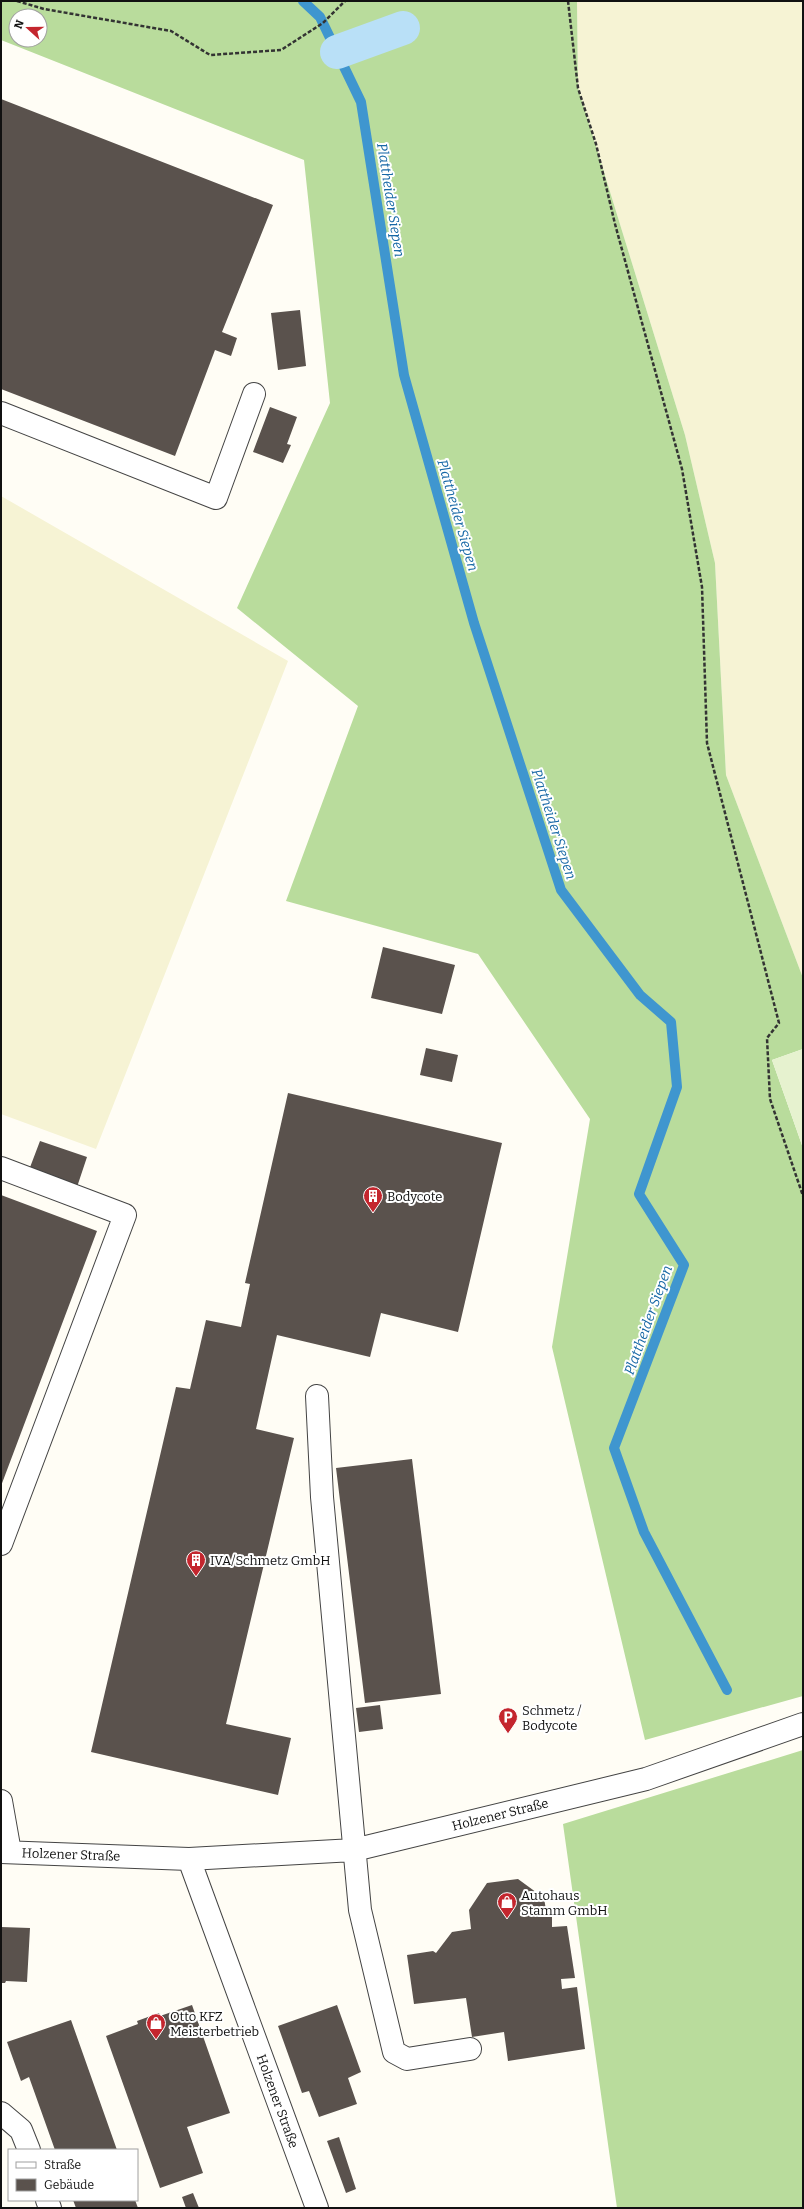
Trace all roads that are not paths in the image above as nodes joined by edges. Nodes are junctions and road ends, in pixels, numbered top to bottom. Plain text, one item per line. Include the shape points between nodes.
1 (254, 394) dead end
2 (1, 413) edge
3 (1, 1168) edge
4 (317, 1396) dead end
5 (1, 1544) edge
6 (803, 1724) edge
7 (1, 1801) edge
8 (354, 1850) junction
9 (5, 1852) edge
10 (189, 1859) junction
11 (470, 2049) dead end
12 (1, 2113) edge
13 (29, 2149) edge
14 (317, 2208) edge

1 - 2 street via 216,498
3 - 5 street via 125,1215
4 - 8 street via 322,1497
6 - 8 street, Holzener Straße via 646,1779
7 - 9 street
8 - 10 street, Holzener Straße
8 - 11 street via 360,1910 394,2052 407,2059
9 - 10 street, Holzener Straße
10 - 14 street, Holzener Straße
12 - 13 street via 21,2130

